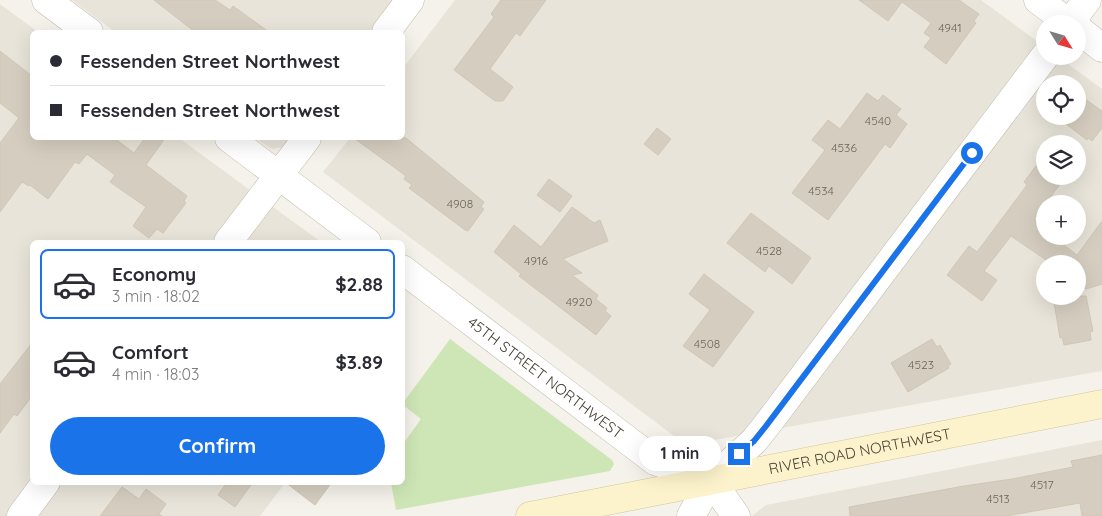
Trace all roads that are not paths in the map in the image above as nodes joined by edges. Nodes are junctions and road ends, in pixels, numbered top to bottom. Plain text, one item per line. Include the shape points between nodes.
1 (46, 0) edge
2 (410, 0) edge
3 (1038, 0) edge
4 (1087, 0) edge
5 (1058, 15) edge
6 (1076, 15) edge
7 (86, 30) edge
8 (388, 30) edge
9 (1086, 35) edge
10 (1102, 48) edge
11 (1038, 65) edge
12 (232, 140) edge
13 (305, 140) edge
14 (278, 175) junction
15 (229, 240) edge
16 (364, 240) edge
17 (405, 271) edge
18 (1102, 404) edge
19 (711, 480) junction
20 (44, 485) edge
21 (21, 516) edge
22 (530, 516) edge
23 (691, 516) edge
24 (736, 516) edge

1 - 7 street
2 - 8 street
3 - 5 street
4 - 6 street
9 - 10 street
11 - 19 street via 766,426
12 - 14 street
13 - 14 street
14 - 15 street
14 - 16 street
17 - 19 street, 45TH STREET NORTHWEST via 655,461
18 - 19 main road, RIVER ROAD NORTHWEST
19 - 22 main road, RIVER ROAD NORTHWEST
19 - 23 street
19 - 24 street
20 - 21 street

